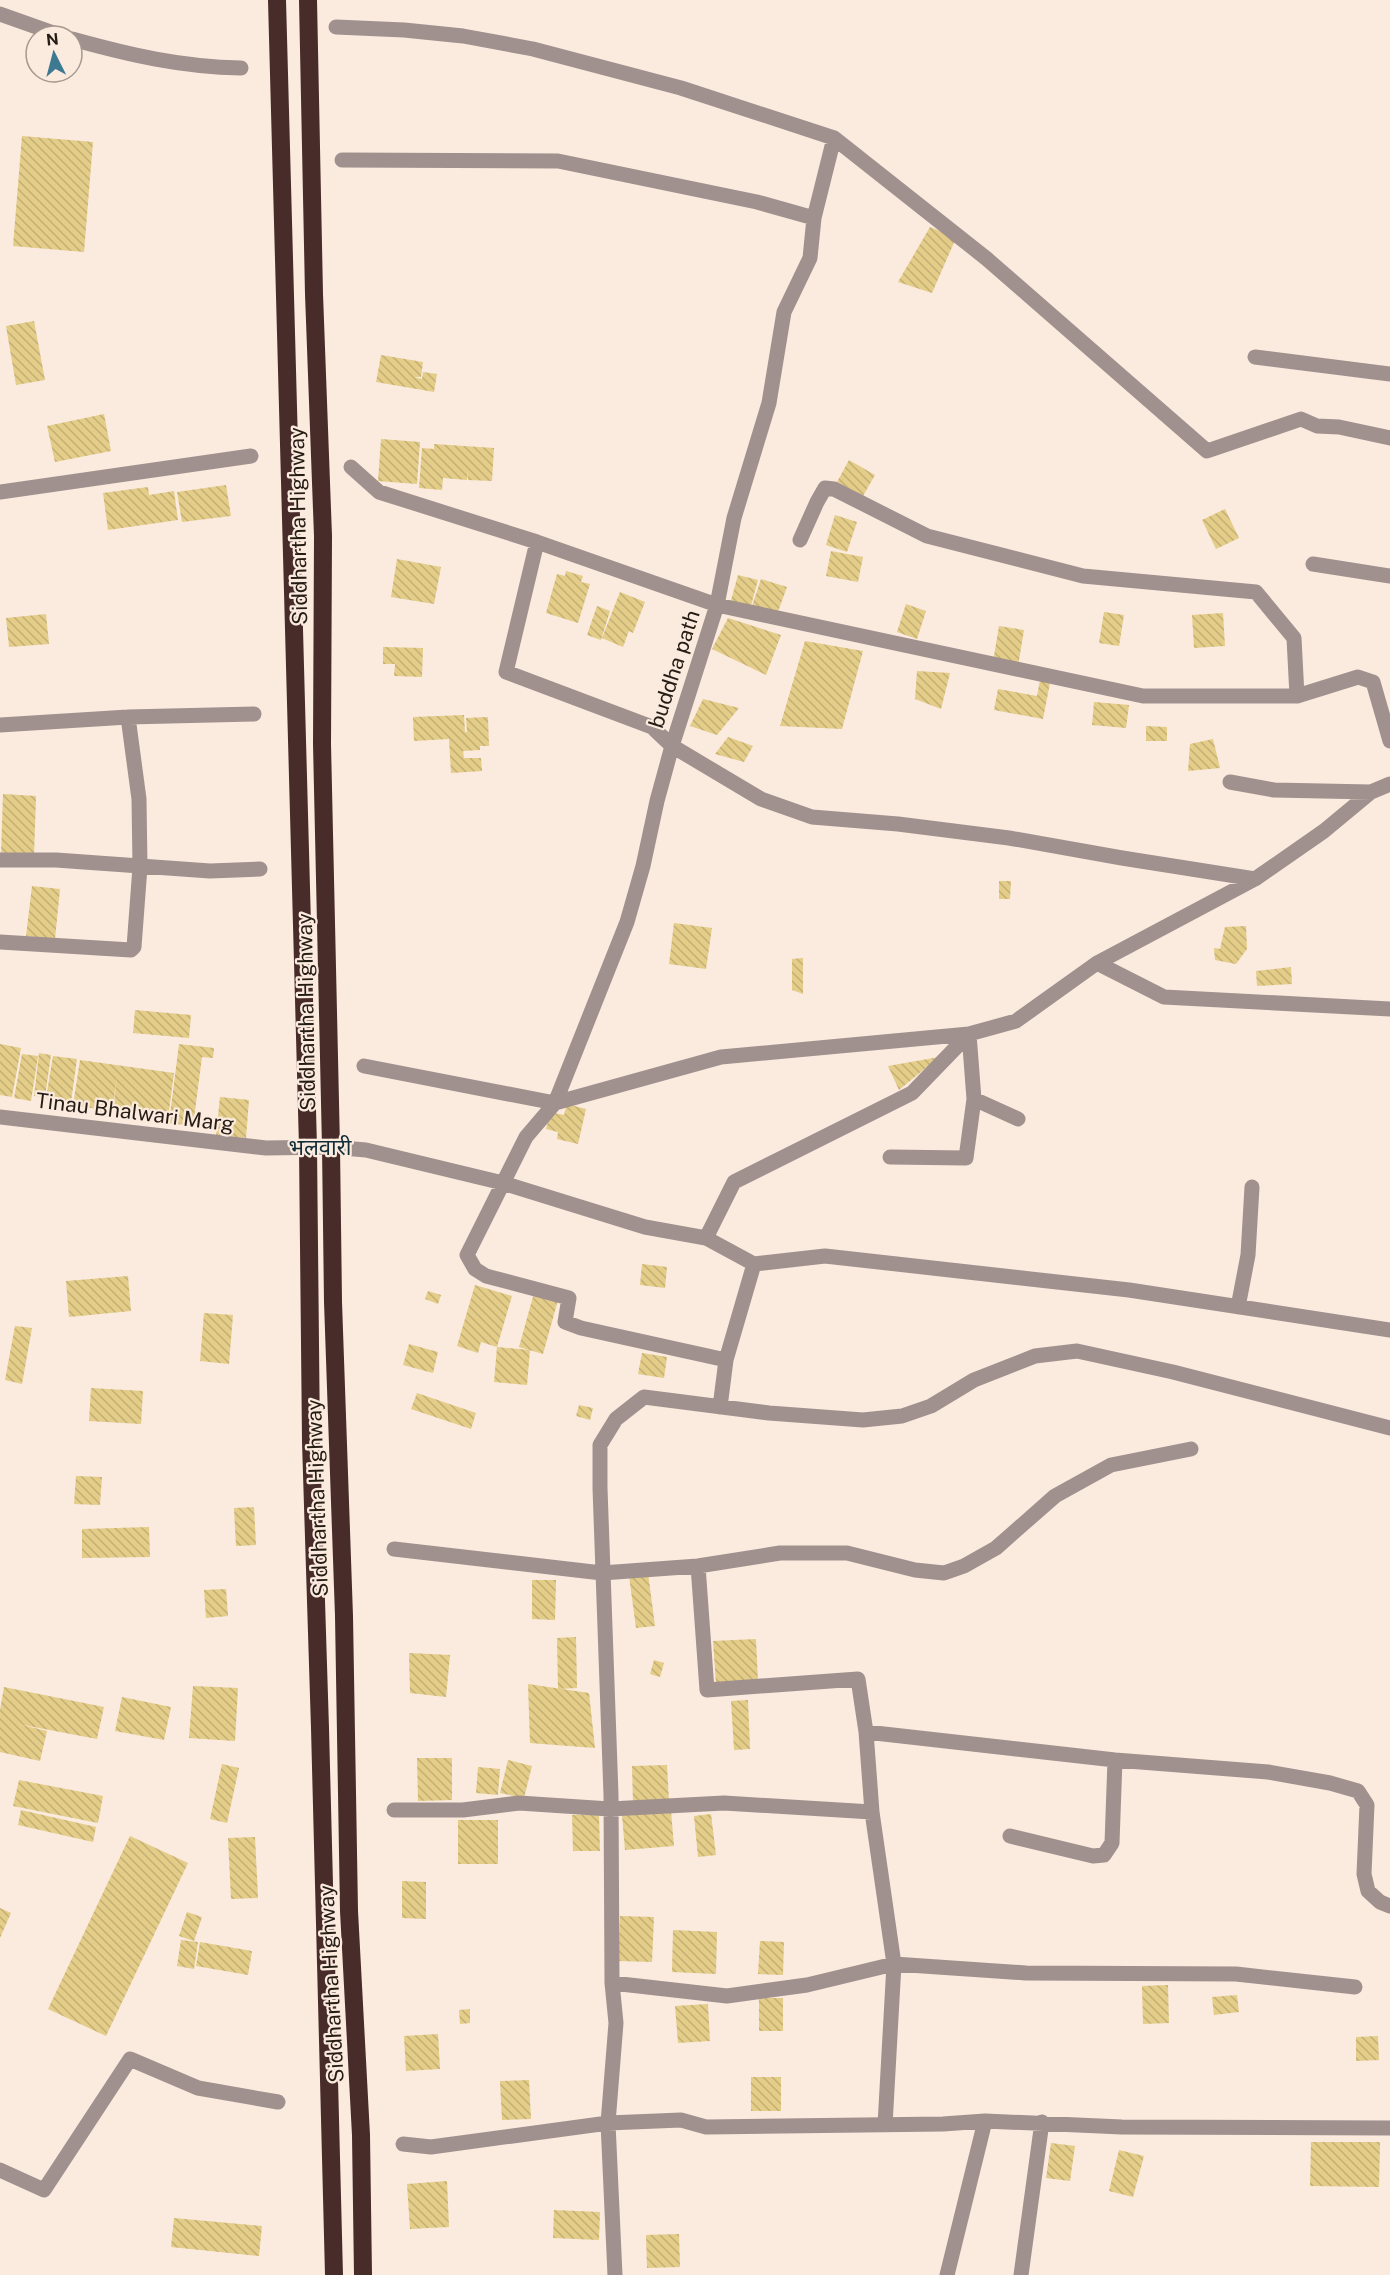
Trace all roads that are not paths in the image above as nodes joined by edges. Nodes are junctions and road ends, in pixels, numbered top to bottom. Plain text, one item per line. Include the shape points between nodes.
1 (277, 0) edge
2 (308, 0) edge
3 (0, 14) edge
4 (28, 24) edge
5 (336, 27) dead end
6 (84, 42) edge
7 (241, 68) dead end
8 (834, 138) junction
9 (342, 160) dead end
10 (814, 218) junction
11 (1255, 357) dead end
12 (1390, 374) edge
13 (1390, 438) edge
14 (251, 456) dead end
15 (351, 467) dead end
16 (0, 492) edge
17 (800, 540) dead end
18 (537, 542) junction
19 (1313, 564) dead end
20 (1390, 576) edge
21 (717, 606) junction
22 (1297, 696) junction
23 (254, 714) dead end
24 (128, 717) junction
25 (0, 725) edge
26 (1390, 741) edge
27 (672, 746) junction
28 (1230, 782) dead end
29 (1390, 784) edge
30 (1371, 792) junction
31 (0, 860) edge
32 (140, 867) junction
33 (260, 869) dead end
34 (1255, 879) junction
35 (0, 942) edge
36 (1097, 963) junction
37 (1390, 1010) edge
38 (969, 1034) junction
39 (364, 1066) dead end
40 (974, 1099) junction
41 (555, 1103) junction
42 (0, 1117) edge
43 (1018, 1119) dead end
44 (308, 1147) junction
45 (332, 1147) junction
46 (890, 1157) dead end
47 (503, 1184) junction
48 (1252, 1187) dead end
49 (706, 1238) junction
50 (754, 1264) junction
51 (1238, 1307) junction
52 (1390, 1330) edge
53 (726, 1360) junction
54 (720, 1407) junction
55 (1390, 1428) edge
56 (1191, 1449) dead end
57 (394, 1549) dead end
58 (698, 1566) junction
59 (603, 1573) junction
60 (866, 1732) junction
61 (1115, 1760) junction
62 (610, 1809) junction
63 (394, 1810) dead end
64 (872, 1812) junction
65 (1010, 1836) dead end
66 (1390, 1906) edge
67 (894, 1964) junction
68 (612, 1983) junction
69 (1355, 1987) dead end
70 (278, 2102) dead end
71 (986, 2121) junction
72 (1042, 2122) junction
73 (608, 2123) junction
74 (885, 2125) junction
75 (1390, 2128) edge
76 (403, 2144) dead end
77 (0, 2170) edge
78 (334, 2275) edge
79 (363, 2275) edge
80 (615, 2275) edge
81 (947, 2275) edge
82 (1021, 2275) edge

1 - 44 highway, Siddhartha Highway
2 - 45 highway, Siddhartha Highway
3 - 4 street
5 - 8 street via 463,36 533,49 681,88
6 - 7 street via 140,57 202,67
8 - 10 street, buddha path
8 - 13 street via 987,259 1207,452 1301,419 1317,426
9 - 10 street via 558,161 757,202
10 - 21 street, buddha path via 810,258 784,312 769,403 734,518
11 - 12 street
14 - 16 street
15 - 18 street via 379,492
17 - 22 street via 825,488 834,489 927,536 1083,576 1256,592 1294,638
18 - 21 street
18 - 27 street via 506,672 652,727
19 - 20 street
21 - 22 street via 1143,696
21 - 27 street, buddha path
22 - 26 street via 1358,677 1373,682
23 - 24 street
24 - 25 street
24 - 32 street via 139,799
27 - 34 street via 760,799 812,817 1009,837
27 - 41 street, buddha path via 627,922
28 - 30 street via 1274,790
29 - 30 street
30 - 34 street
31 - 32 street
32 - 33 street
32 - 35 street via 131,950
34 - 36 street
36 - 37 street via 1164,997
36 - 38 street via 1016,1021
38 - 40 street
38 - 41 street via 720,1058
38 - 49 street via 912,1093 734,1182
39 - 41 street
40 - 43 street
40 - 46 street via 966,1158
41 - 47 street, buddha path via 526,1137
42 - 44 street, Tinau Bhalwari Marg via 266,1148
44 - 45 street, Tinau Bhalwari Marg
44 - 78 highway, Siddhartha Highway via 311,1442
45 - 47 street, Tinau Bhalwari Marg via 366,1150
45 - 79 highway, Siddhartha Highway via 349,1911 361,2135
47 - 49 street, Tinau Bhalwari Marg via 645,1227
47 - 53 street, buddha path via 467,1255 475,1269 486,1276 569,1298 565,1322
48 - 51 street via 1248,1255
49 - 50 street, Tinau Bhalwari Marg
50 - 51 street via 825,1256 1129,1290
50 - 53 street
51 - 52 street
53 - 54 street
54 - 55 street via 863,1420 902,1416 931,1406 974,1380 1035,1356 1077,1351 1163,1369
54 - 59 street via 644,1397 616,1419 600,1446
56 - 58 street via 1111,1465 1055,1496 996,1548 944,1573 847,1553 780,1553
57 - 59 street
58 - 59 street
58 - 60 street via 707,1690 858,1679
59 - 62 street
60 - 61 street
60 - 64 street
61 - 65 street via 1112,1843 1104,1855 1093,1856
61 - 66 street via 1268,1772 1358,1791 1367,1805 1364,1874 1368,1891
62 - 63 street via 519,1803 463,1810
62 - 64 street via 724,1803
62 - 68 street
64 - 67 street
67 - 68 street via 807,1985 727,1996
67 - 69 street via 1026,1973 1236,1974
67 - 74 street
68 - 73 street via 616,2023
70 - 77 street via 198,2088 130,2059 44,2190
71 - 72 street
71 - 74 street
71 - 81 street
72 - 75 street via 1122,2127
72 - 82 street
73 - 74 street via 681,2120 706,2127
73 - 76 street via 431,2147
73 - 80 street

